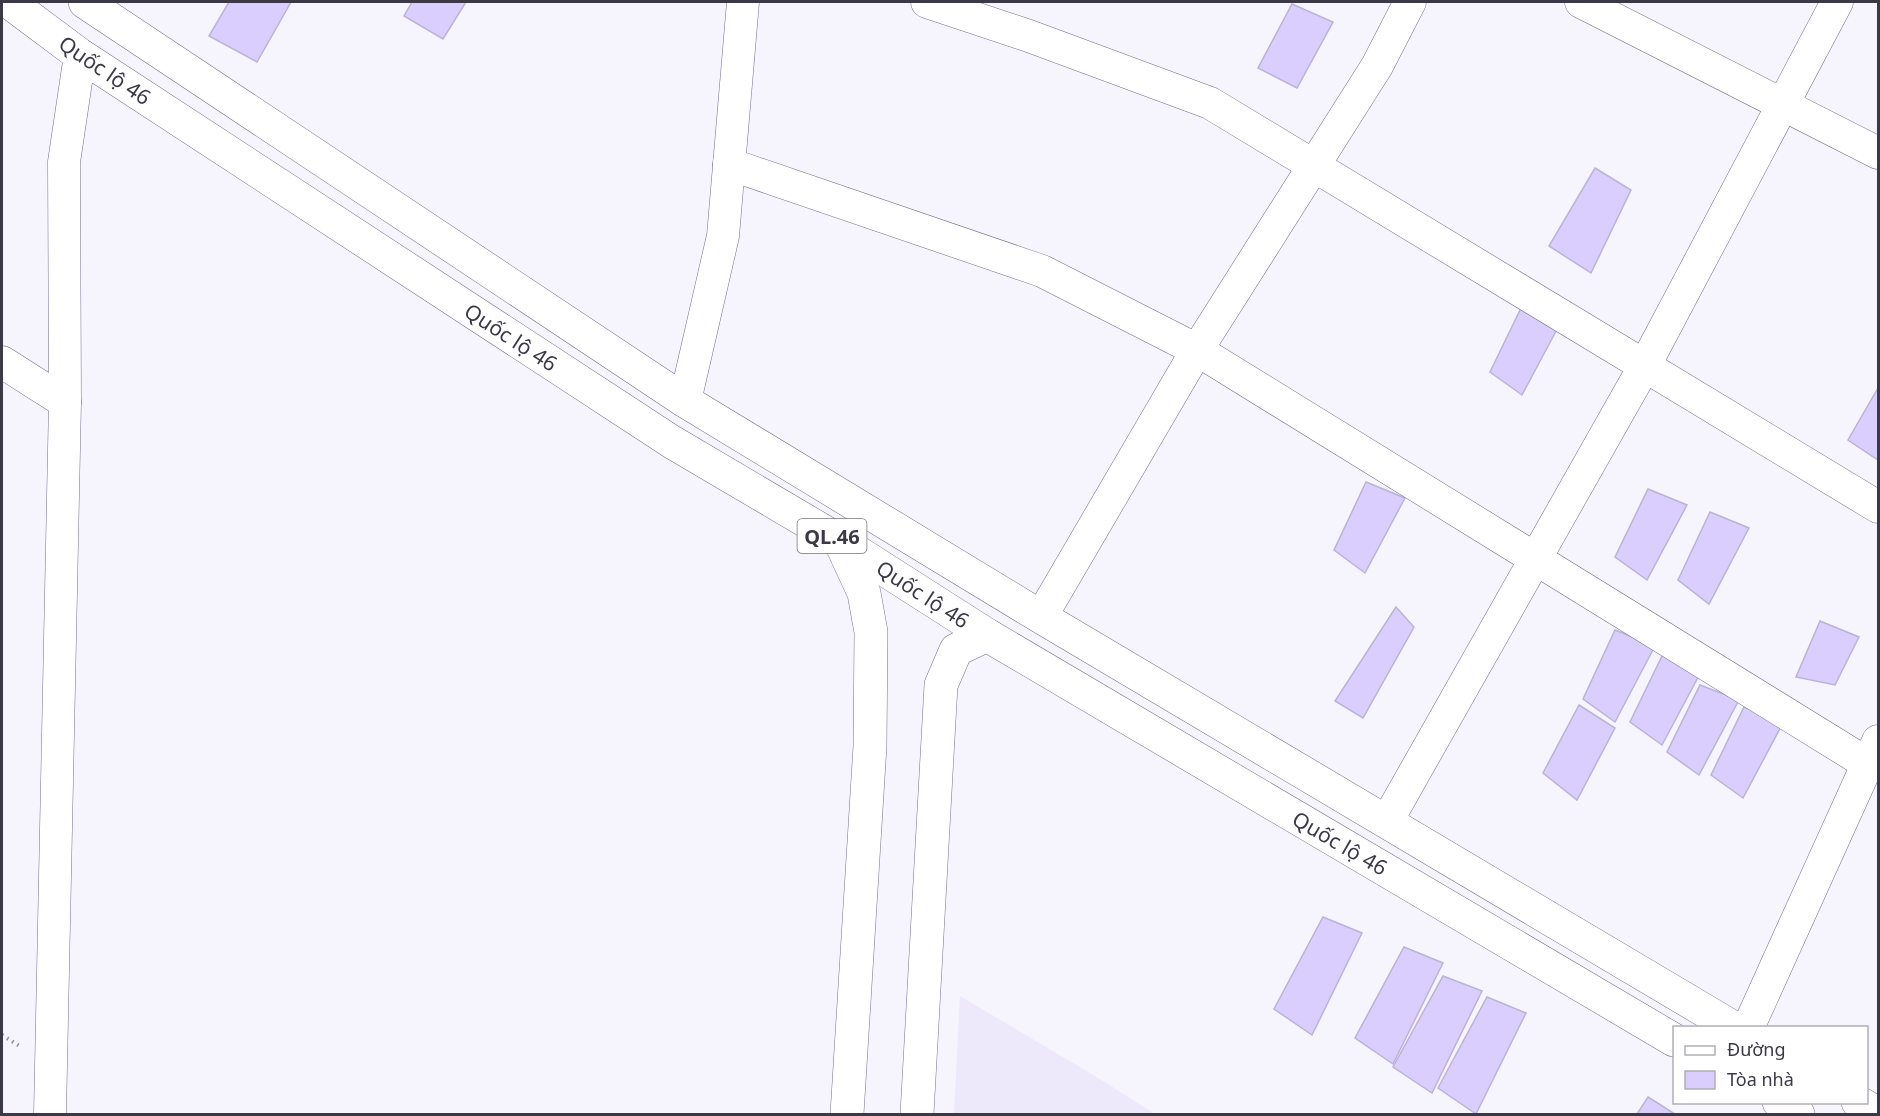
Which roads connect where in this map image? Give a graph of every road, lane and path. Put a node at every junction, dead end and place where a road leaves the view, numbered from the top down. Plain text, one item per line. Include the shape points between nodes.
1 (9, 2) edge
2 (85, 2) edge
3 (743, 2) edge
4 (927, 2) edge
5 (1387, 2) edge
6 (1410, 2) edge
7 (1581, 2) edge
8 (1837, 2) edge
9 (80, 55) junction
10 (1377, 66) junction
11 (1783, 104) junction
12 (1878, 153) edge
13 (729, 164) junction
14 (1312, 168) junction
15 (543, 306) junction
16 (518, 341) junction
17 (1197, 350) junction
18 (2, 362) edge
19 (1644, 367) junction
20 (686, 401) junction
21 (65, 402) junction
22 (1878, 507) edge
23 (840, 541) junction
24 (1536, 559) junction
25 (1041, 618) junction
26 (987, 635) junction
27 (1873, 753) edge
28 (1387, 821) junction
29 (1731, 1026) edge
30 (1749, 1026) edge
31 (1673, 1039) edge
32 (1782, 1104) edge
33 (1861, 1104) edge
34 (50, 1114) edge
35 (847, 1114) edge
36 (917, 1114) edge
37 (1798, 1114) edge
38 (1878, 1114) edge

1 - 9 main road, Quốc lộ 46 / QL.46
2 - 15 main road, Quốc lộ 46 / QL.46
3 - 13 street
4 - 14 street via 1210,103
5 - 10 street
6 - 10 street
7 - 11 street
8 - 11 street
9 - 16 main road, Quốc lộ 46 / QL.46
9 - 21 street via 64,162
10 - 14 street
11 - 12 street
11 - 19 street
13 - 17 street via 1042,271
13 - 20 street via 723,236
14 - 17 street
14 - 19 street
15 - 16 main road
15 - 20 main road, Quốc lộ 46 / QL.46
16 - 23 main road, Quốc lộ 46 / QL.46 via 672,442
17 - 24 street
17 - 25 street
18 - 21 street
19 - 22 street
19 - 24 street
20 - 25 main road, Quốc lộ 46 / QL.46
21 - 34 street
23 - 26 main road, Quốc lộ 46 / QL.46
23 - 35 main road via 864,593 871,632 870,746
24 - 27 street
24 - 28 street
25 - 28 main road, Quốc lộ 46 / QL.46
26 - 31 main road, Quốc lộ 46 / QL.46
26 - 36 main road via 956,650 941,685
27 - 30 street
28 - 29 main road, Quốc lộ 46 / QL.46
32 - 37 main road
33 - 38 main road

